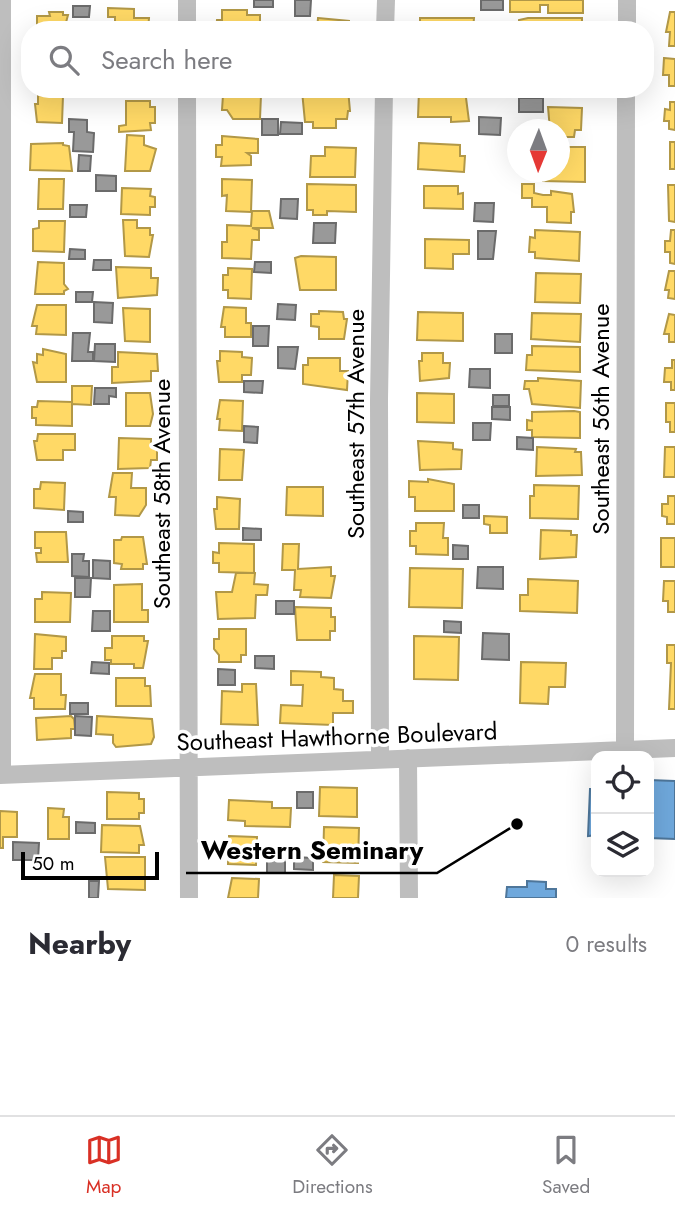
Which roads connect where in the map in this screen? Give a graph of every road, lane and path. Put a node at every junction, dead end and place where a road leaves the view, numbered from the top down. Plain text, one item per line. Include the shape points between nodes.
1 (2, 0) edge
2 (187, 0) edge
3 (386, 0) edge
4 (626, 0) edge
5 (187, 21) edge
6 (386, 21) edge
7 (626, 21) edge
8 (187, 98) edge
9 (384, 98) edge
10 (626, 98) edge
11 (675, 748) edge
12 (625, 750) junction
13 (408, 758) junction
14 (380, 760) junction
15 (187, 767) junction
16 (1, 775) edge
17 (189, 898) edge
18 (410, 898) edge

1 - 16 street
2 - 5 street
3 - 6 street
4 - 7 street
8 - 15 street, Southeast 58th Avenue
9 - 14 street, Southeast 57th Avenue
10 - 12 street, Southeast 56th Avenue
11 - 12 street, Southeast Hawthorne Boulevard
12 - 13 street, Southeast Hawthorne Boulevard
13 - 14 street, Southeast Hawthorne Boulevard
13 - 18 street
14 - 15 street, Southeast Hawthorne Boulevard
15 - 16 street, Southeast Hawthorne Boulevard
15 - 17 street, Southeast 58th Avenue

